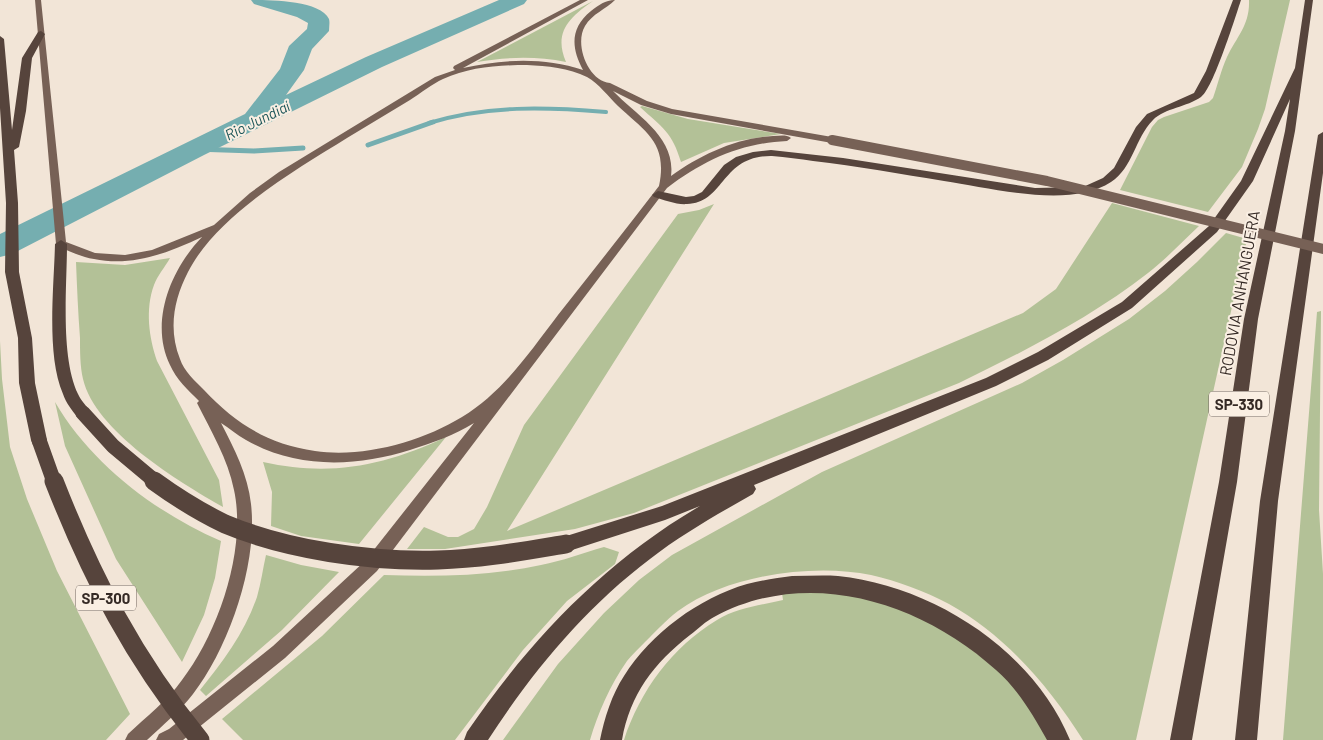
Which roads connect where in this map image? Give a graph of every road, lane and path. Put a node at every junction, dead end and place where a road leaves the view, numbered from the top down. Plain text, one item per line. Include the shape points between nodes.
1 (38, 0) edge
2 (585, 0) edge
3 (612, 0) edge
4 (1237, 0) edge
5 (1309, 0) edge
6 (41, 34) junction
7 (0, 39) edge
8 (1299, 68) junction
9 (440, 78) junction
10 (594, 79) junction
11 (1323, 134) edge
12 (832, 140) junction
13 (10, 165) junction
14 (661, 190) junction
15 (217, 226) junction
16 (61, 244) junction
17 (1323, 249) edge
18 (503, 393) junction
19 (202, 399) junction
20 (790, 464) junction
21 (134, 740) edge
22 (165, 740) edge
23 (200, 740) edge
24 (475, 740) edge
25 (611, 740) edge
26 (1059, 740) edge
27 (1181, 740) edge
28 (1246, 740) edge

1 - 6 main road
2 - 9 main road
3 - 10 main road via 595,9 582,22 578,32 581,60
4 - 14 highway via 1212,71 1198,95 1151,116 1141,127 1120,170 1085,190 1035,192 843,161 771,153 753,155 728,167 706,194 697,199 686,200
5 - 8 highway, RODOVIA ANHANGUERA / SP-330
6 - 13 highway via 27,58
6 - 16 main road via 44,39
7 - 13 highway
8 - 20 highway via 1247,181 1213,229 1127,305 1043,356 990,382
8 - 27 highway, RODOVIA ANHANGUERA / SP-330 via 1290,131 1251,319 1228,482
9 - 10 main road via 481,67 523,63 556,66
9 - 15 main road via 277,180
10 - 12 main road via 644,103 671,111
10 - 14 main road via 659,140 668,168
11 - 28 highway, SP-330 via 1269,501
12 - 14 main road via 778,138 741,144 682,171
12 - 17 main road, bridge via 1048,181
13 - 23 highway, SP-300, bridge via 12,272 25,338 27,383 39,440 58,495 113,612 150,678
14 - 18 main road
15 - 16 main road via 174,247 135,257 94,256
15 - 19 main road via 179,278 170,301 168,324 170,348 177,366
16 - 20 highway, bridge via 64,370 70,394 82,413 105,440 179,498 226,524 278,541 398,560 455,559 510,553 566,544 665,513
18 - 19 main road via 463,423 420,442 386,453 352,458 320,458 283,452 240,431
18 - 22 main road via 371,566 279,652
19 - 21 main road via 234,462 244,505 244,549 216,641 188,687
20 - 24 highway via 671,533 583,605 539,653 493,711
25 - 26 highway via 627,690 652,656 683,626 719,604 761,589 805,583 851,586 879,592 912,603 956,625 1005,663 1040,706

